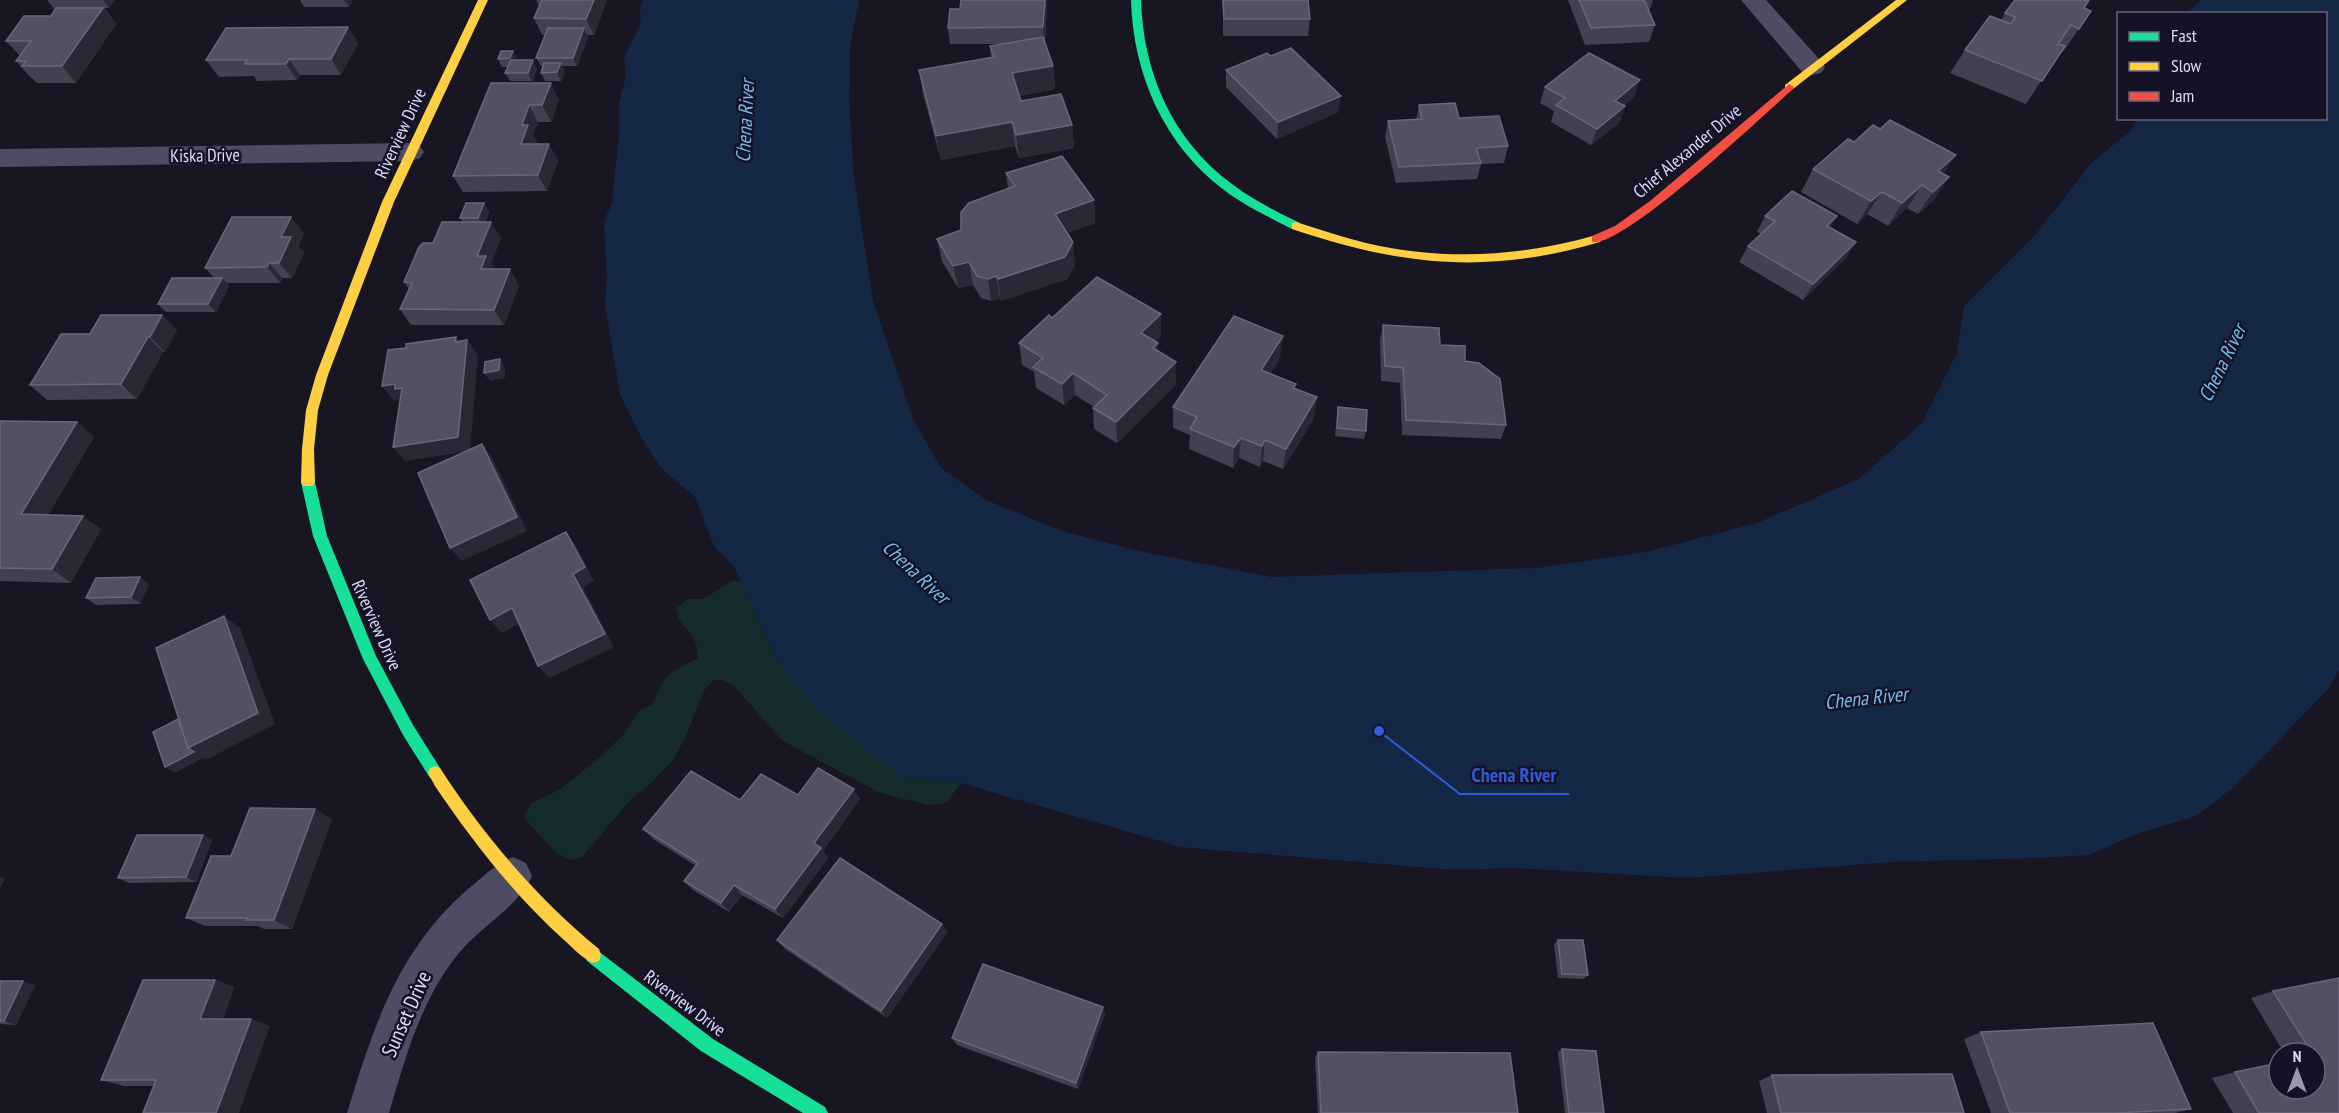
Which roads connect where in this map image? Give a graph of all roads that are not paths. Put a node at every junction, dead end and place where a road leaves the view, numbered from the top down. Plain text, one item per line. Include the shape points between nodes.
1 (483, 0) edge
2 (1136, 0) edge
3 (1753, 0) edge
4 (1902, 0) edge
5 (1812, 67) junction
6 (411, 152) junction
7 (2, 161) edge
8 (513, 876) junction
9 (368, 1113) edge
10 (819, 1113) edge

1 - 6 street, Riverview Drive
2 - 5 street, Chief Alexander Drive via 1142,60 1155,101 1178,139 1206,170 1246,202 1300,229 1363,248 1425,258 1550,252 1605,236 1651,208
3 - 5 street
4 - 5 street, Chief Alexander Drive
6 - 7 street, Kiska Drive
6 - 8 street, Riverview Drive via 322,375 312,410 308,485 320,536 370,659 446,791
8 - 9 street, Sunset Drive via 446,938 416,983 388,1047
8 - 10 street, Riverview Drive via 577,943 707,1045

